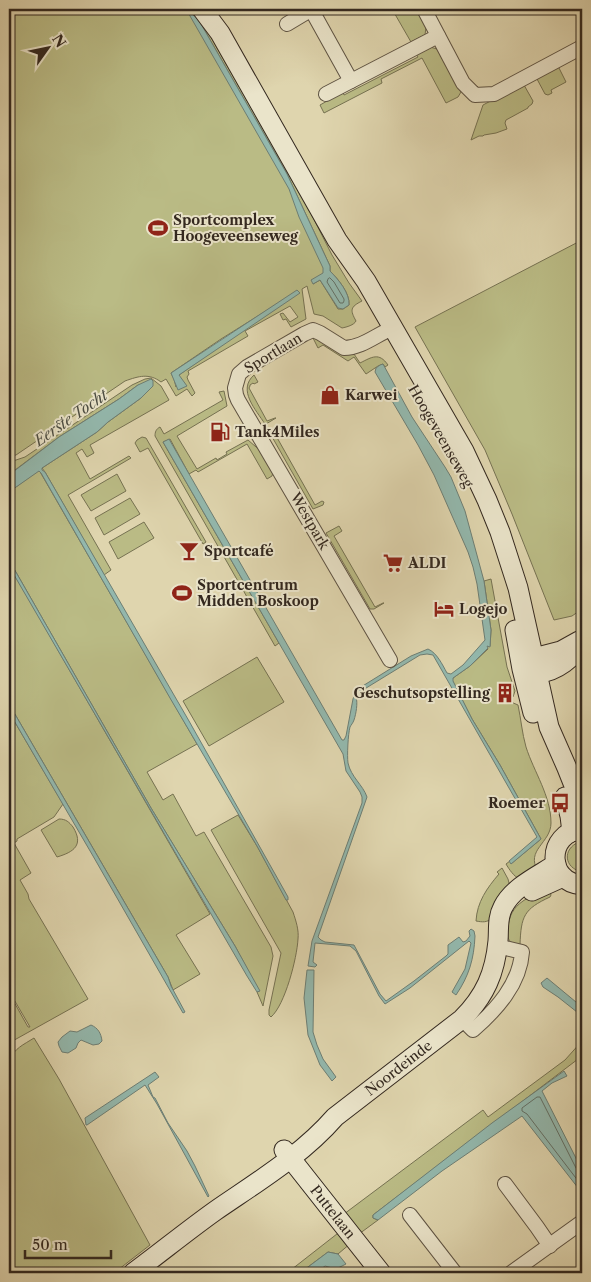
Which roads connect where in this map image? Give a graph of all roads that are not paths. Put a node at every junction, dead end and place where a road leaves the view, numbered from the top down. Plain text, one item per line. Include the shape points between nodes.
1 (202, 9) edge
2 (210, 9) edge
3 (312, 9) edge
4 (424, 9) edge
5 (287, 24) dead end
6 (220, 33) junction
7 (438, 36) junction
8 (582, 47) edge
9 (351, 81) junction
10 (326, 94) dead end
11 (388, 330) junction
12 (237, 380) joint
13 (582, 640) edge
14 (390, 660) dead end
15 (531, 667) junction
16 (582, 816) edge
17 (577, 831) edge
18 (559, 870) junction
19 (582, 885) edge
20 (498, 939) junction
21 (462, 1019) junction
22 (287, 1154) junction
23 (505, 1184) dead end
24 (410, 1215) dead end
25 (582, 1222) edge
26 (550, 1246) junction
27 (133, 1273) edge
28 (380, 1273) edge
29 (455, 1273) edge
30 (511, 1273) edge

1 - 6 main road, Hoogeveenseweg
2 - 6 main road, Hoogeveenseweg
3 - 5 street
3 - 9 street
4 - 7 street
6 - 11 main road, Hoogeveenseweg via 337,240 366,281
7 - 8 street via 463,83 474,95 494,94
7 - 9 street
9 - 10 street
11 - 12 street, Sportlaan via 354,348 344,348 313,330 248,367
11 - 15 main road, Hoogeveenseweg via 464,451 487,500 518,588
12 - 14 street, Westpark via 238,400
13 - 15 main road
15 - 16 main road, Hoogeveenseweg via 549,727 577,793
15 - 17 main road, Hoogeveenseweg via 535,720 563,786
17 - 18 main road via 561,839 558,845 555,857
18 - 19 main road via 571,882
18 - 20 main road, Noordeinde via 517,890 509,899 498,918
20 - 21 main road, Noordeinde via 493,971 484,992
20 - 21 street via 522,952 515,980 502,1001 473,1030
21 - 22 main road, Noordeinde via 335,1117 319,1124
22 - 27 main road, Noordeinde via 246,1181 215,1212
22 - 28 main road, Puttelaan
23 - 26 street
24 - 29 street
25 - 26 street
26 - 30 street

